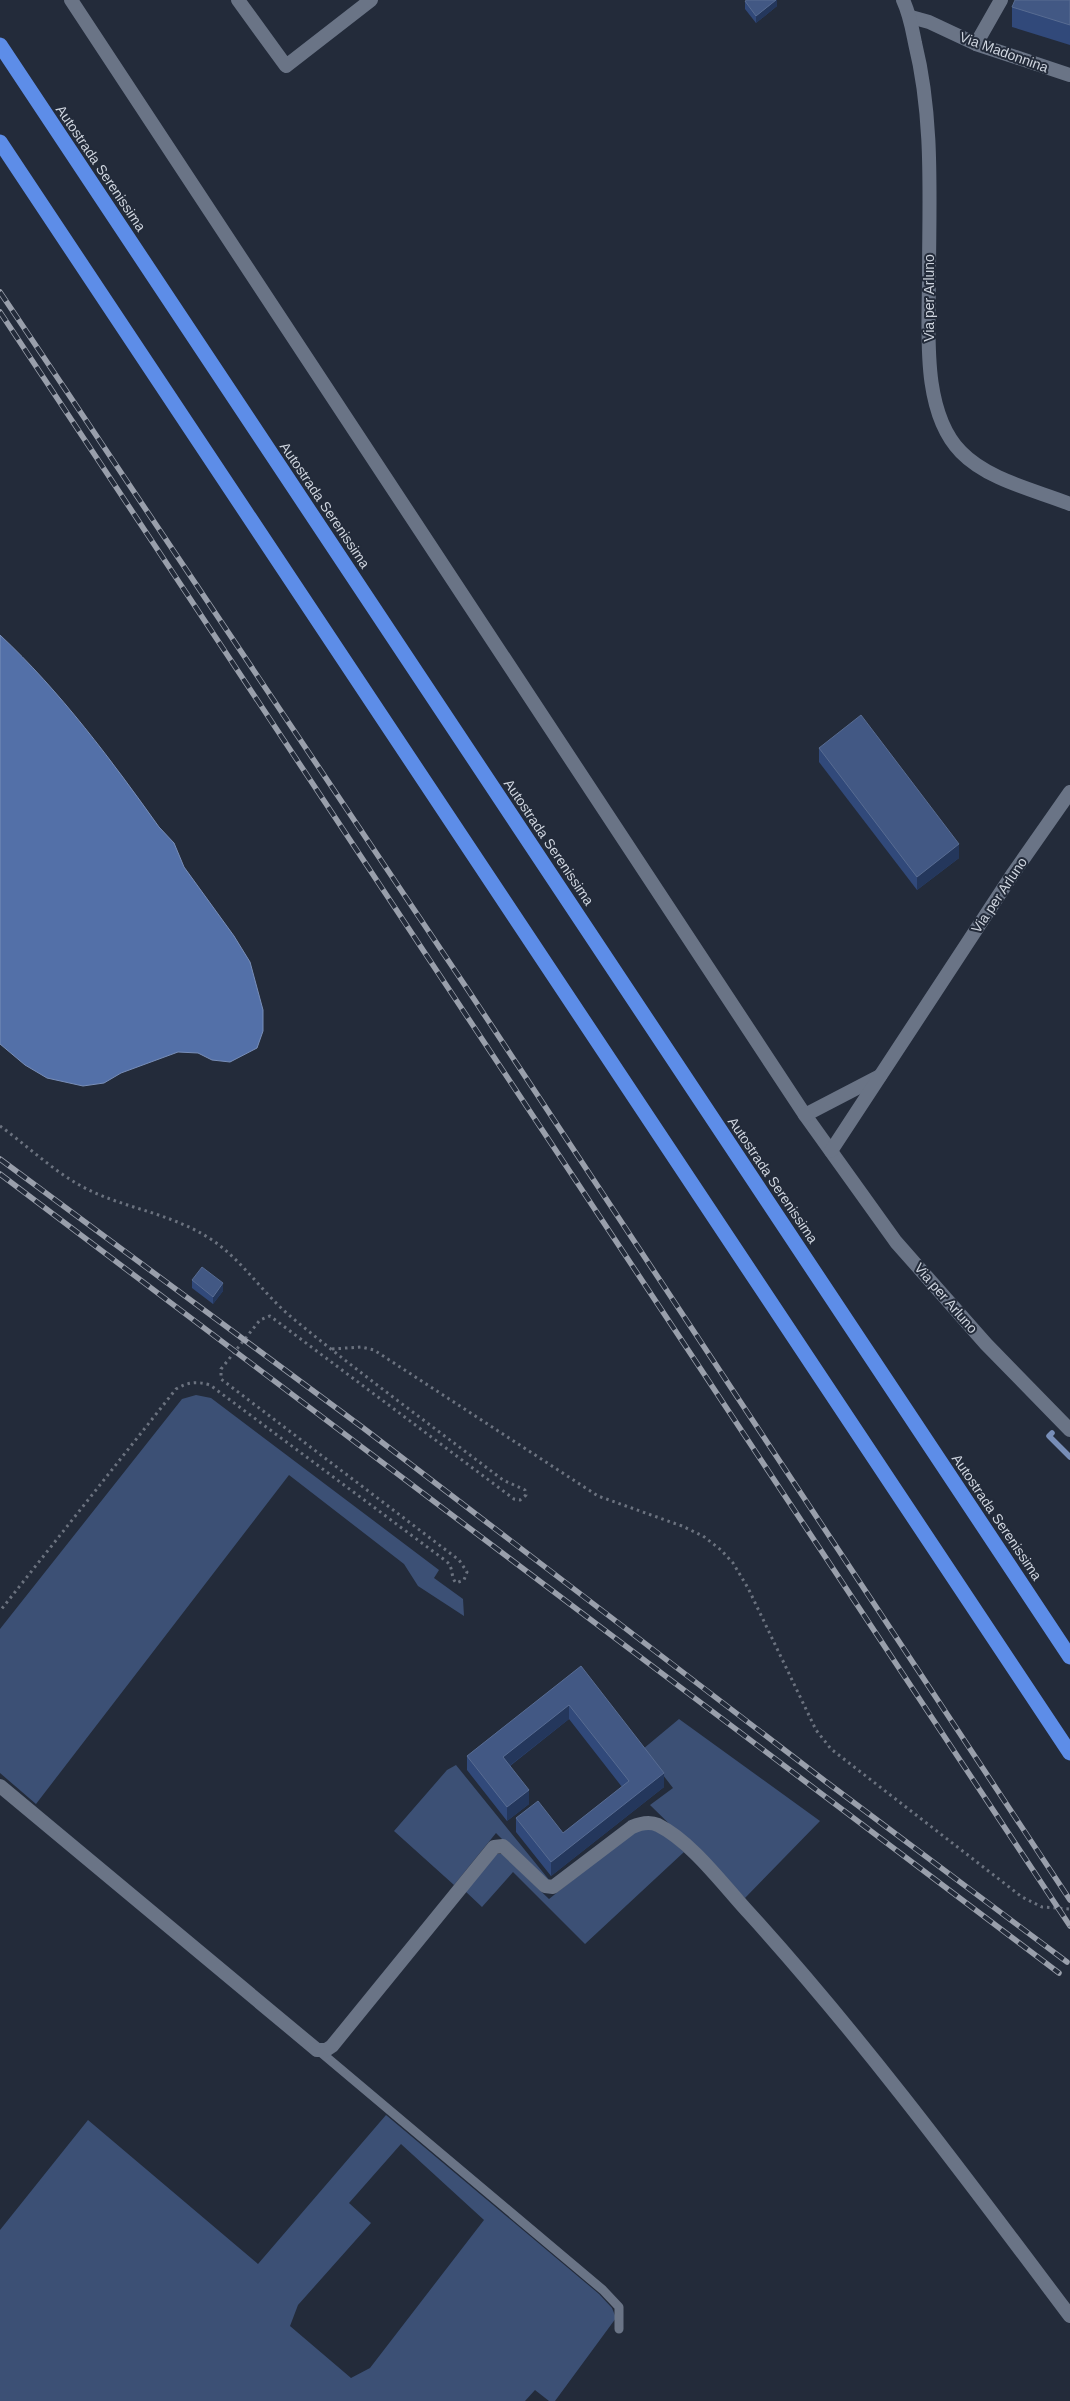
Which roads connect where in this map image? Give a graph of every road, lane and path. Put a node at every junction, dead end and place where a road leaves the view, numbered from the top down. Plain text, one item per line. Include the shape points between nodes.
1 (71, 0) edge
2 (238, 0) edge
3 (371, 0) edge
4 (903, 0) edge
5 (1001, 0) edge
6 (911, 17) junction
7 (976, 44) junction
8 (0, 46) edge
9 (1070, 75) edge
10 (0, 142) edge
11 (1070, 504) edge
12 (1070, 792) edge
13 (881, 1075) junction
14 (806, 1114) junction
15 (0, 1126) edge
16 (833, 1154) junction
17 (332, 1349) junction
18 (1070, 1430) edge
19 (0, 1611) edge
20 (1070, 1657) edge
21 (1070, 1753) edge
22 (0, 1786) edge
23 (1070, 1909) edge
24 (318, 2050) junction
25 (1070, 2316) edge
26 (619, 2329) dead end

1 - 14 street
2 - 3 street via 286,66
4 - 6 street, Via per Arluno
5 - 7 street
6 - 7 street, Via Madonnina via 930,22
6 - 11 street, Via per Arluno via 929,123 929,365 944,427 961,452 988,473
7 - 9 street, Via Madonnina
8 - 20 highway, Autostrada Serenissima
10 - 21 highway
12 - 13 street, Via per Arluno
13 - 14 street, Via per Arluno
13 - 16 street, Via per Arluno
14 - 16 street
15 - 17 path via 76,1183 109,1198 160,1214 214,1242 246,1268 271,1300
16 - 18 street, Via per Arluno via 896,1242 986,1344
17 - 19 path via 503,1480 525,1490 523,1499 514,1499 270,1316 260,1320 219,1374 224,1383 460,1560 467,1572 464,1580 456,1583 452,1568 446,1561 210,1385 196,1382 176,1389
17 - 23 path via 361,1347 374,1350 598,1496 704,1536 733,1563 748,1588 816,1730 831,1749 1022,1896 1042,1907
22 - 24 street
24 - 25 street via 332,2046 494,1847 503,1846 545,1886 553,1887 632,1826 657,1825 698,1858 808,1978 978,2193
24 - 26 lane via 603,2290 619,2307

